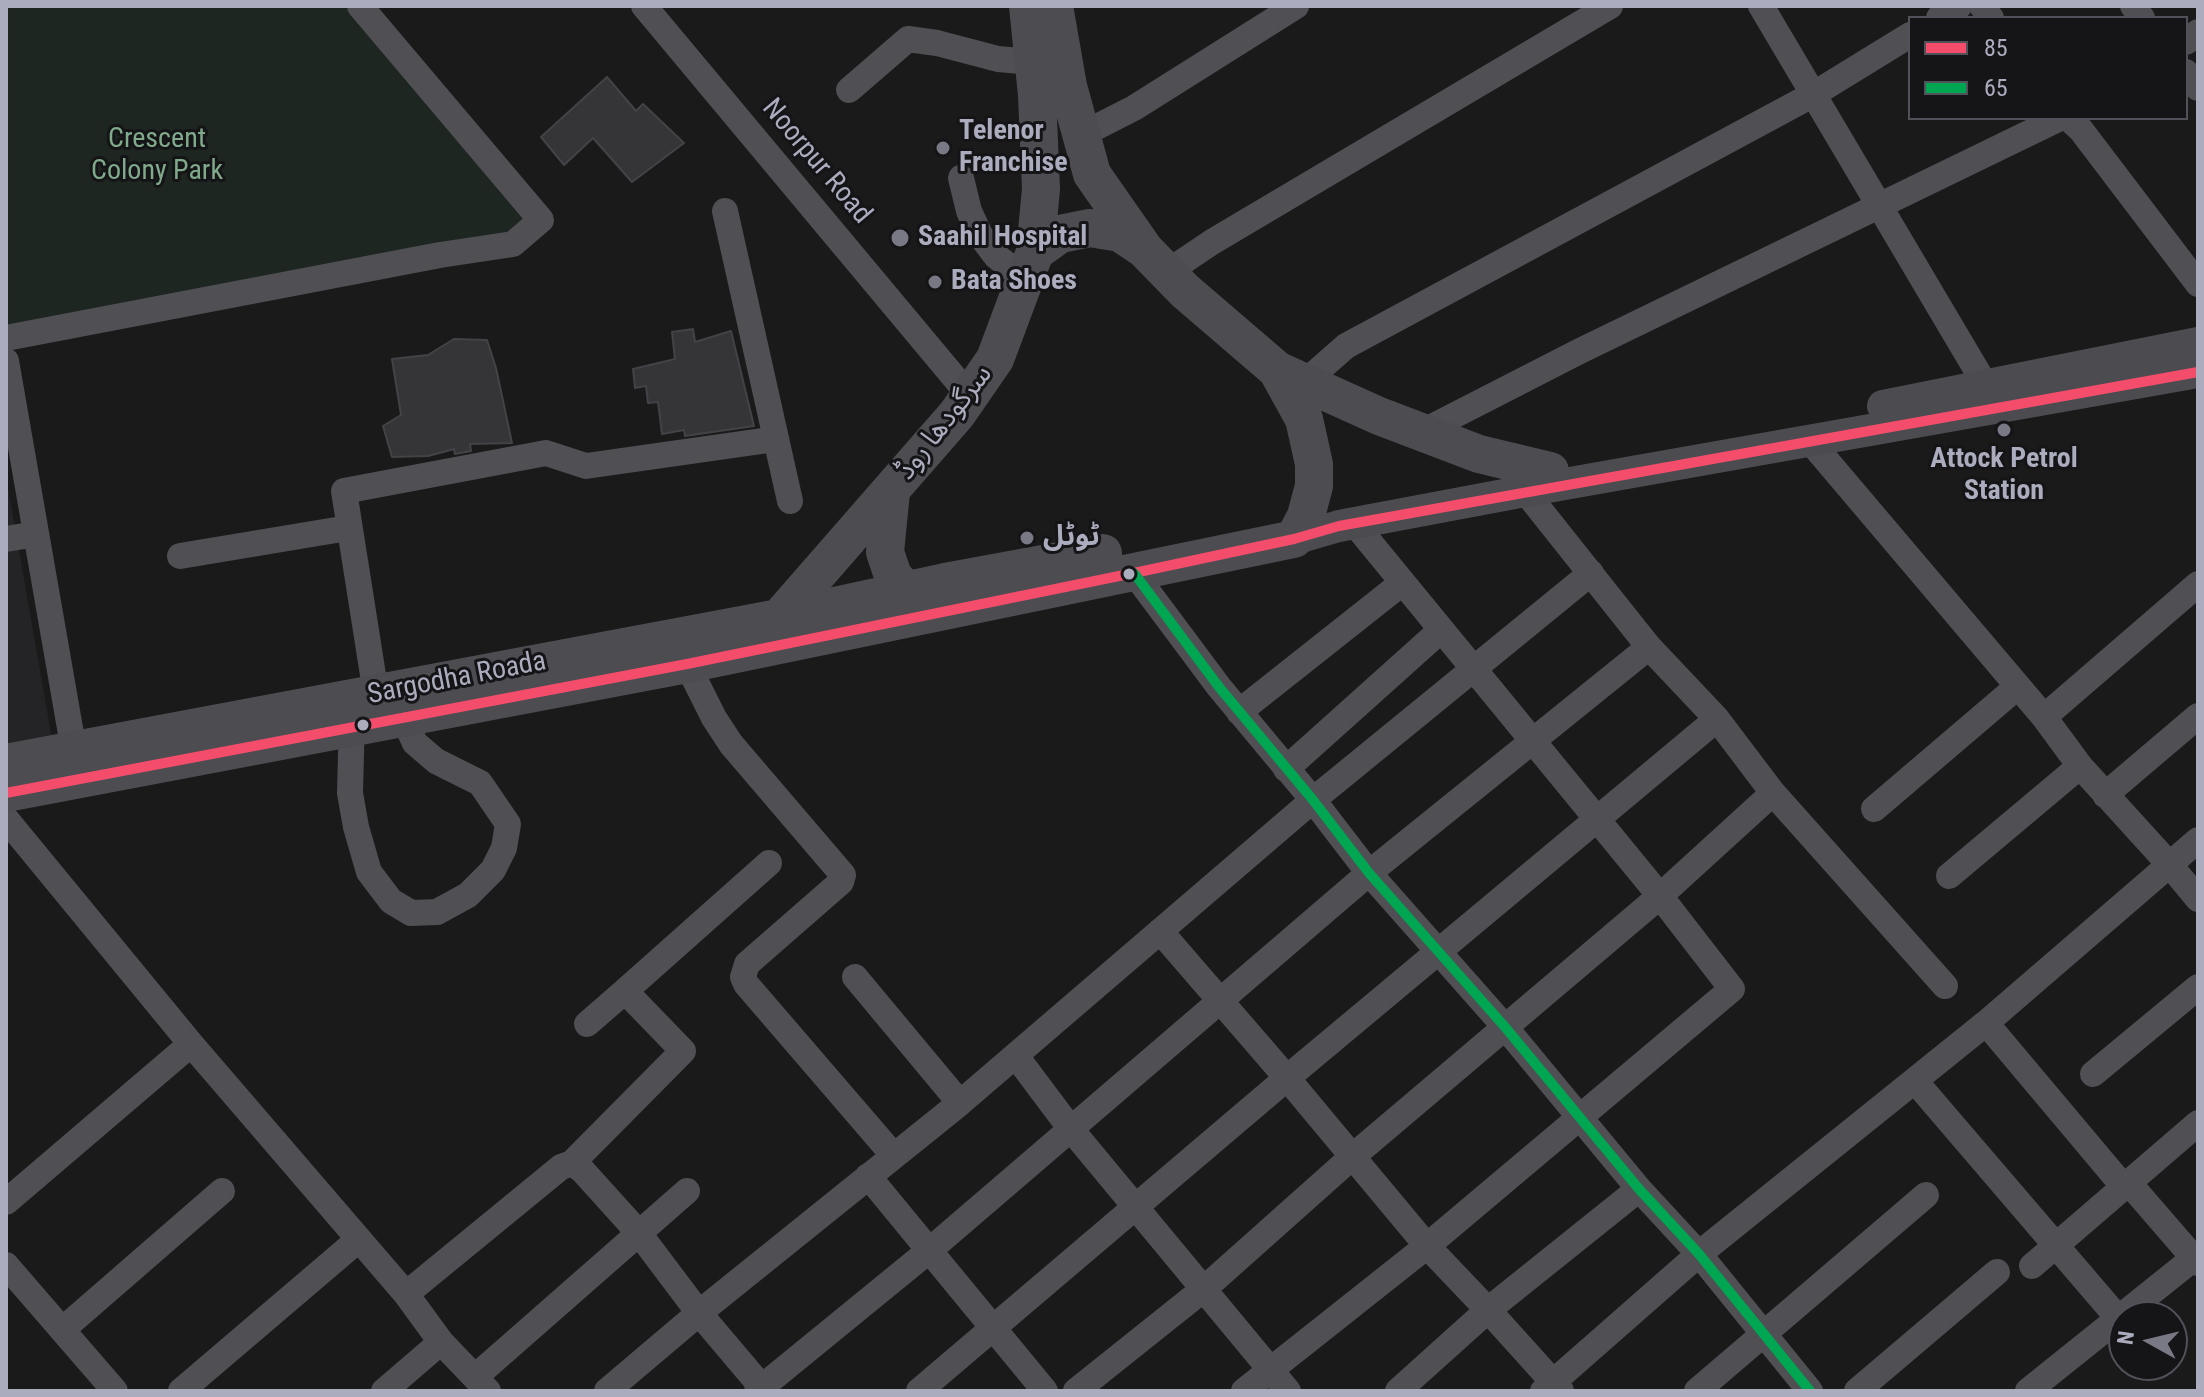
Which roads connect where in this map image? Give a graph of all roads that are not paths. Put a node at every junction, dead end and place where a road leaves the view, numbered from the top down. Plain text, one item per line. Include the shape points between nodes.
1 (360, 6) edge
2 (644, 6) edge
3 (1028, 6) edge
4 (1054, 6) edge
5 (1296, 6) edge
6 (1610, 6) edge
7 (1761, 6) edge
8 (1908, 36) edge
9 (1046, 81) junction
10 (849, 90) dead end
11 (1814, 94) junction
12 (2076, 121) edge
13 (1081, 135) junction
14 (961, 178) dead end
15 (1881, 207) junction
16 (725, 211) dead end
17 (1156, 262) junction
18 (1030, 266) junction
19 (2198, 284) edge
20 (6, 338) edge
21 (2198, 343) edge
22 (6, 361) edge
23 (2198, 372) edge
24 (1291, 376) junction
25 (1986, 386) junction
26 (969, 395) junction
27 (1422, 432) junction
28 (776, 439) junction
29 (1810, 441) junction
30 (1538, 481) junction
31 (891, 492) junction
32 (790, 501) dead end
33 (1354, 523) junction
34 (1300, 527) junction
35 (348, 528) junction
36 (36, 534) junction
37 (6, 539) edge
38 (180, 556) dead end
39 (1134, 573) junction
40 (1591, 573) junction
41 (1402, 583) junction
42 (2198, 584) edge
43 (906, 590) junction
44 (940, 612) junction
45 (779, 618) junction
46 (1441, 630) junction
47 (1649, 647) junction
48 (687, 664) junction
49 (1473, 668) junction
50 (2017, 687) junction
51 (360, 707) junction
52 (1239, 712) junction
53 (2198, 716) edge
54 (2044, 717) junction
55 (404, 719) junction
56 (1717, 719) junction
57 (1530, 741) junction
58 (74, 751) junction
59 (6, 763) edge
60 (2080, 766) junction
61 (1286, 769) junction
62 (6, 793) edge
63 (1773, 793) junction
64 (2105, 795) junction
65 (1313, 800) junction
66 (1874, 809) dead end
67 (6, 819) edge
68 (1595, 820) junction
69 (2198, 840) edge
70 (769, 863) dead end
71 (2169, 864) junction
72 (1369, 873) junction
73 (1949, 876) dead end
74 (1660, 896) junction
75 (2198, 899) edge
76 (1160, 931) junction
77 (1440, 952) junction
78 (855, 977) dead end
79 (1945, 986) dead end
80 (2198, 987) edge
81 (625, 991) junction
82 (1221, 1002) junction
83 (1986, 1023) junction
84 (587, 1024) dead end
85 (1505, 1027) junction
86 (191, 1044) junction
87 (1016, 1056) junction
88 (2093, 1074) dead end
89 (1287, 1078) junction
90 (1915, 1081) junction
91 (960, 1103) junction
92 (1578, 1117) junction
93 (2198, 1123) edge
94 (1070, 1128) junction
95 (894, 1156) junction
96 (1352, 1157) junction
97 (572, 1163) junction
98 (868, 1176) junction
99 (2126, 1184) junction
100 (1639, 1189) junction
101 (222, 1191) dead end
102 (687, 1191) dead end
103 (1926, 1195) dead end
104 (6, 1202) edge
105 (1136, 1208) junction
106 (638, 1232) junction
107 (358, 1240) junction
108 (2055, 1245) junction
109 (1427, 1246) junction
110 (931, 1249) junction
111 (1699, 1254) junction
112 (2196, 1261) edge
113 (6, 1265) edge
114 (2032, 1266) dead end
115 (1997, 1272) dead end
116 (1205, 1288) junction
117 (406, 1294) junction
118 (2141, 1301) edge
119 (2108, 1306) edge
120 (1488, 1310) junction
121 (699, 1313) junction
122 (2108, 1326) edge
123 (993, 1329) junction
124 (62, 1330) junction
125 (1763, 1334) junction
126 (441, 1342) junction
127 (1270, 1369) junction
128 (481, 1384) edge
129 (1552, 1388) edge
130 (761, 1390) edge
131 (115, 1391) edge
132 (181, 1391) edge
133 (384, 1391) edge
134 (607, 1391) edge
135 (919, 1391) edge
136 (1045, 1391) edge
137 (1076, 1391) edge
138 (1244, 1391) edge
139 (1288, 1391) edge
140 (1398, 1391) edge
141 (1697, 1391) edge
142 (1810, 1391) edge
143 (1857, 1391) edge
144 (2028, 1391) edge

1 - 20 street via 541,220 513,244
2 - 26 street, Noorpur Road
3 - 9 highway
4 - 9 highway
5 - 13 street via 1134,108
6 - 17 street via 1226,234
7 - 11 street
8 - 11 street
9 - 10 street via 998,59 908,39
9 - 13 highway
9 - 18 highway, سرگودھا روڈ via 1041,189
11 - 15 street
11 - 24 street
12 - 15 street
12 - 19 street
13 - 17 highway via 1092,174
14 - 18 street via 969,211 996,256
15 - 25 street
15 - 27 street
16 - 28 street
17 - 18 highway via 1120,233 1090,228 1060,234
17 - 24 highway
18 - 26 highway, سرگودھا روڈ via 995,359
21 - 25 main road
22 - 36 street
23 - 29 main road
24 - 27 highway
24 - 34 highway via 1314,464 1314,486
25 - 30 main road
26 - 31 highway, سرگودھا روڈ
27 - 30 highway
28 - 32 street
28 - 35 street via 586,466 546,453 344,491
29 - 30 main road
29 - 50 street
30 - 33 main road
30 - 34 main road
30 - 40 street
31 - 43 highway via 885,552 893,576
31 - 45 highway, سرگودھا روڈ
33 - 34 main road
33 - 41 street
34 - 39 highway, Sargodha Roada
34 - 43 highway, Sargodha Roada
35 - 38 street
35 - 51 street
36 - 37 street
36 - 58 street
39 - 44 highway, Sargodha Roada
39 - 52 street
40 - 47 street
40 - 49 street
41 - 46 street
41 - 52 street
42 - 54 street
43 - 44 highway
43 - 45 highway, Sargodha Roada
44 - 48 highway, Sargodha Roada
45 - 51 highway, Sargodha Roada
46 - 49 street
46 - 61 street
47 - 56 street
47 - 57 street
48 - 55 highway, Sargodha Roada
48 - 95 street via 731,744 843,875 747,964 743,977
49 - 57 street
49 - 65 street
50 - 54 street
50 - 66 street
51 - 55 highway, Sargodha Roada
51 - 55 street via 350,793 369,872 391,901 411,913 437,912 468,895 493,870 508,824 480,783 436,761 415,743
51 - 58 highway, Sargodha Roada
51 - 62 highway, Sargodha Roada
52 - 61 street
53 - 64 street
54 - 60 street
56 - 63 street
56 - 68 street
57 - 68 street
57 - 72 street
58 - 59 highway, Sargodha Roada
60 - 64 street
60 - 73 street
61 - 65 street
63 - 74 street
63 - 79 street
64 - 71 street
65 - 72 street
65 - 76 street
67 - 86 street
68 - 74 street
68 - 77 street
69 - 71 street
70 - 81 street
71 - 75 street
71 - 83 street
72 - 77 street
72 - 82 street
74 - 85 street
74 - 92 street via 1732,989
76 - 82 street
76 - 87 street
77 - 85 street
77 - 89 street
78 - 91 street
80 - 88 street
81 - 84 street
81 - 97 street via 683,1051
82 - 89 street
82 - 94 street
83 - 90 street
83 - 99 street
85 - 92 street
85 - 96 street
86 - 104 street
86 - 107 street
87 - 91 street
87 - 94 street
89 - 96 street
89 - 105 street
90 - 108 street
90 - 111 street
91 - 95 street
92 - 100 street
92 - 109 street
93 - 99 street
94 - 105 street
94 - 110 street
95 - 98 street
96 - 109 street
96 - 116 street
97 - 106 street
97 - 117 street
98 - 110 street
98 - 121 street
99 - 108 street
99 - 112 street
100 - 111 street
100 - 120 street
101 - 124 street
102 - 106 street
103 - 125 street
105 - 116 street
105 - 123 street
106 - 121 street
106 - 128 street
107 - 117 street
107 - 132 street
108 - 114 street
108 - 119 street
109 - 120 street
109 - 127 street
110 - 123 street
110 - 130 street
111 - 125 street
111 - 129 street
112 - 118 street
113 - 124 street
115 - 143 street
116 - 127 street
116 - 137 street
117 - 126 street
120 - 129 street
120 - 140 street
121 - 130 street
121 - 134 street
122 - 144 street
123 - 135 street
123 - 136 street
124 - 131 street
125 - 141 street
125 - 142 street
126 - 128 street
126 - 133 street
127 - 138 street
127 - 139 street

